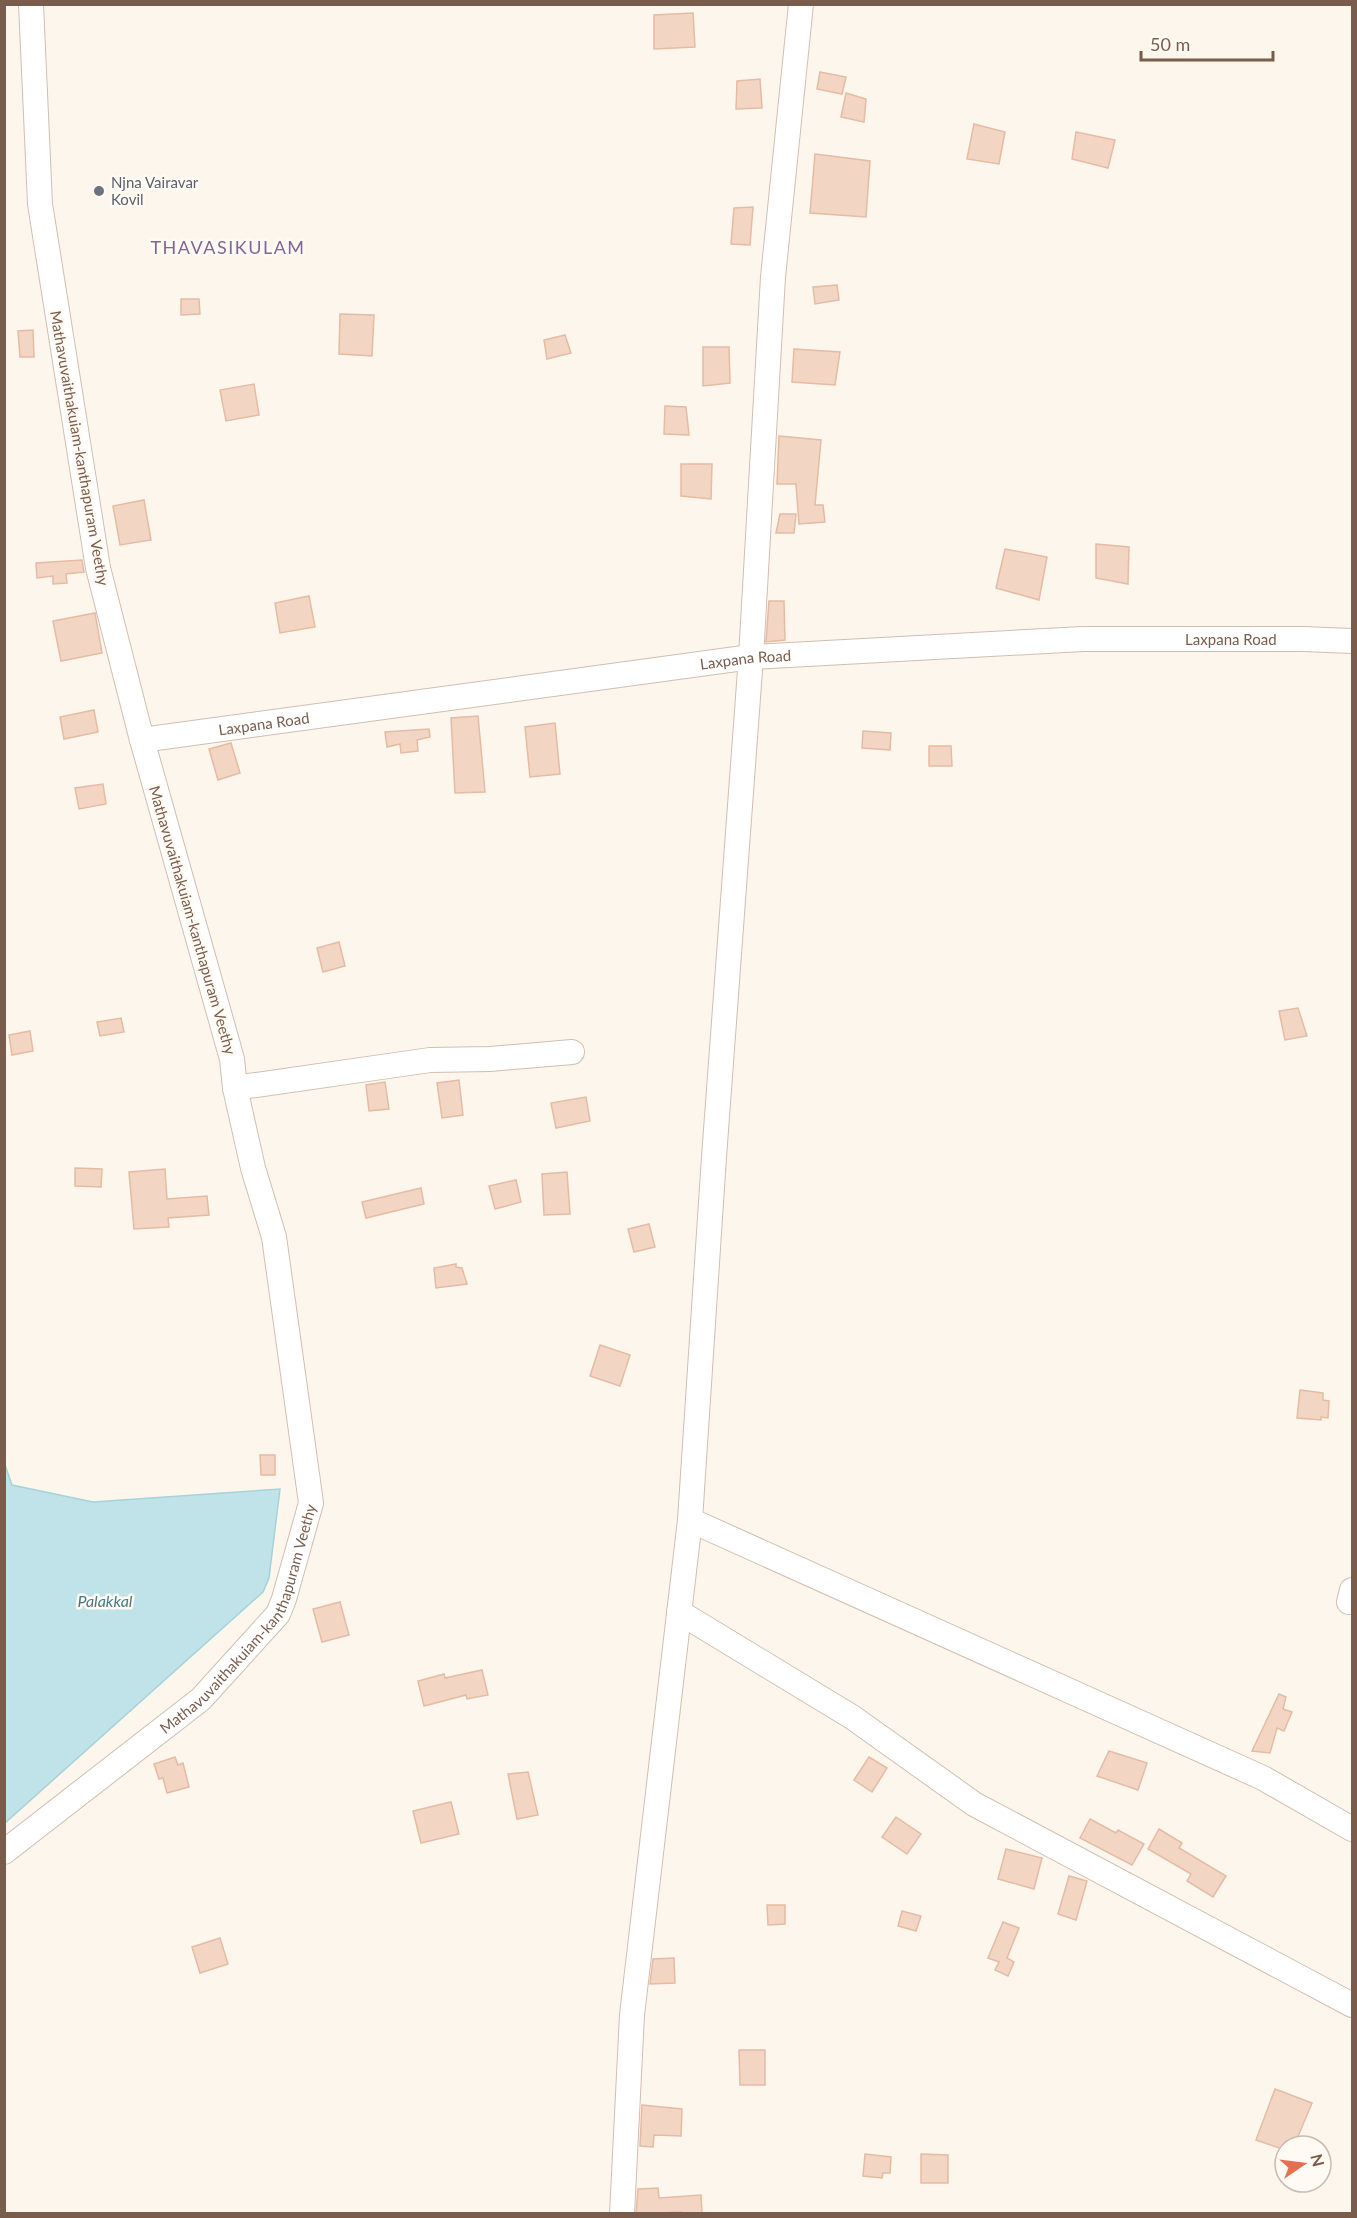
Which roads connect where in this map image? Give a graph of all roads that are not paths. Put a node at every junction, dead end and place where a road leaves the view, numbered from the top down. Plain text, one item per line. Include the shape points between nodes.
1 (31, 4) edge
2 (801, 4) edge
3 (1353, 642) edge
4 (751, 657) junction
5 (142, 740) junction
6 (572, 1052) dead end
7 (235, 1088) junction
8 (690, 1520) junction
9 (1353, 1590) edge
10 (1353, 1601) edge
11 (679, 1612) junction
12 (1353, 1829) edge
13 (4, 1852) edge
14 (1353, 2005) edge
15 (622, 2214) edge

1 - 5 street, Mathavuvaithakuiam-kanthapuram Veethy via 40,204 98,568
2 - 4 street via 773,277
3 - 4 street, Laxpana Road via 1083,639
4 - 5 street, Laxpana Road
4 - 8 street
5 - 7 street, Mathavuvaithakuiam-kanthapuram Veethy via 232,1059
6 - 7 street via 430,1060
7 - 13 street, Mathavuvaithakuiam-kanthapuram Veethy via 274,1237 311,1503 285,1591 278,1614 201,1700
8 - 11 street
8 - 12 street via 1263,1778
9 - 10 street via 1349,1602
11 - 14 street via 852,1717 974,1804
11 - 15 street via 632,2015

